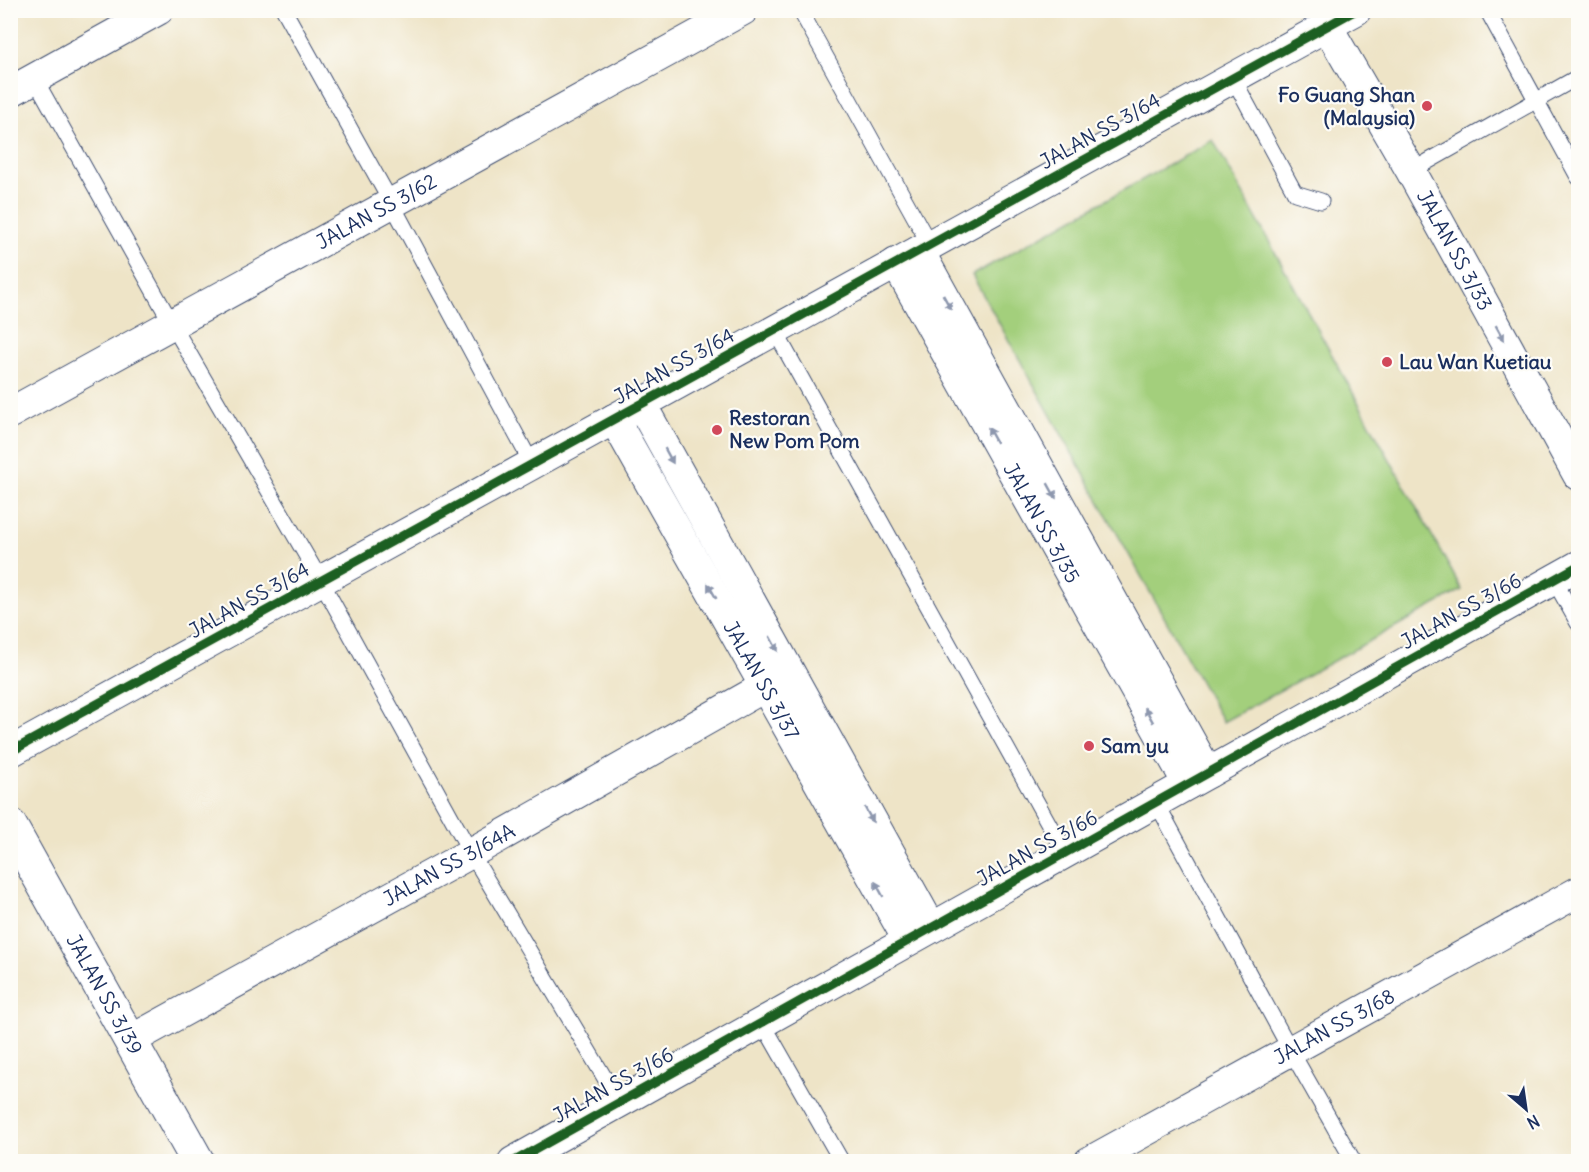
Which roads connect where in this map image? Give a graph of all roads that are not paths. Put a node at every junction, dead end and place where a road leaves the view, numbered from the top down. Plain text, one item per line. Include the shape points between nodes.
1 (158, 10) edge
2 (284, 10) edge
3 (742, 10) edge
4 (800, 10) edge
5 (1487, 10) edge
6 (1339, 17) edge
7 (1578, 77) edge
8 (1233, 78) junction
9 (23, 86) edge
10 (1536, 101) junction
11 (1411, 171) junction
12 (1578, 177) edge
13 (1321, 201) dead end
14 (392, 204) junction
15 (915, 253) junction
16 (172, 324) junction
17 (776, 331) junction
18 (641, 405) junction
19 (10, 413) edge
20 (614, 419) junction
21 (532, 464) junction
22 (1578, 475) edge
23 (1566, 573) edge
24 (321, 581) junction
25 (1578, 623) edge
26 (766, 686) junction
27 (10, 752) edge
28 (1198, 778) junction
29 (1156, 802) junction
30 (10, 825) edge
31 (1065, 852) junction
32 (471, 853) junction
33 (1578, 892) edge
34 (920, 934) junction
35 (762, 1022) junction
36 (131, 1040) junction
37 (1291, 1051) junction
38 (619, 1102) junction
39 (198, 1161) edge
40 (513, 1161) edge
41 (842, 1161) edge
42 (1089, 1161) edge
43 (1354, 1161) edge

1 - 9 street
2 - 14 lane
3 - 14 street, JALAN SS 3/62
4 - 15 lane
5 - 10 lane
6 - 8 street, JALAN SS 3/64
6 - 11 street, JALAN SS 3/33
7 - 10 lane
8 - 13 lane via 1295,193
8 - 15 street, JALAN SS 3/64
9 - 16 lane
10 - 11 lane
10 - 12 lane
11 -> 22 street, JALAN SS 3/33
14 - 16 street, JALAN SS 3/62
14 - 21 lane
15 - 17 street, JALAN SS 3/64
15 - 28 street, JALAN SS 3/35
16 - 19 street, JALAN SS 3/62
16 - 24 lane
17 - 18 street, JALAN SS 3/64
17 - 31 lane
18 - 20 street, JALAN SS 3/64
18 -> 34 street, JALAN SS 3/37
20 - 21 street, JALAN SS 3/64
26 -> 20 street, JALAN SS 3/37
21 - 24 street, JALAN SS 3/64
23 - 25 lane
23 - 28 street, JALAN SS 3/66
24 - 27 street, JALAN SS 3/64
24 - 32 lane
26 - 32 street, JALAN SS 3/64A
34 -> 26 street, JALAN SS 3/37
28 - 29 street, JALAN SS 3/66
29 - 31 street, JALAN SS 3/66
29 - 37 lane
30 - 36 street, JALAN SS 3/39
31 - 34 street, JALAN SS 3/66
32 - 36 street, JALAN SS 3/64A
32 - 38 lane
33 - 37 street, JALAN SS 3/68
34 - 35 street, JALAN SS 3/66
35 - 38 street, JALAN SS 3/66
35 - 41 lane
36 - 39 street, JALAN SS 3/39
37 - 42 street, JALAN SS 3/68
37 - 43 lane
38 - 40 street, JALAN SS 3/66

